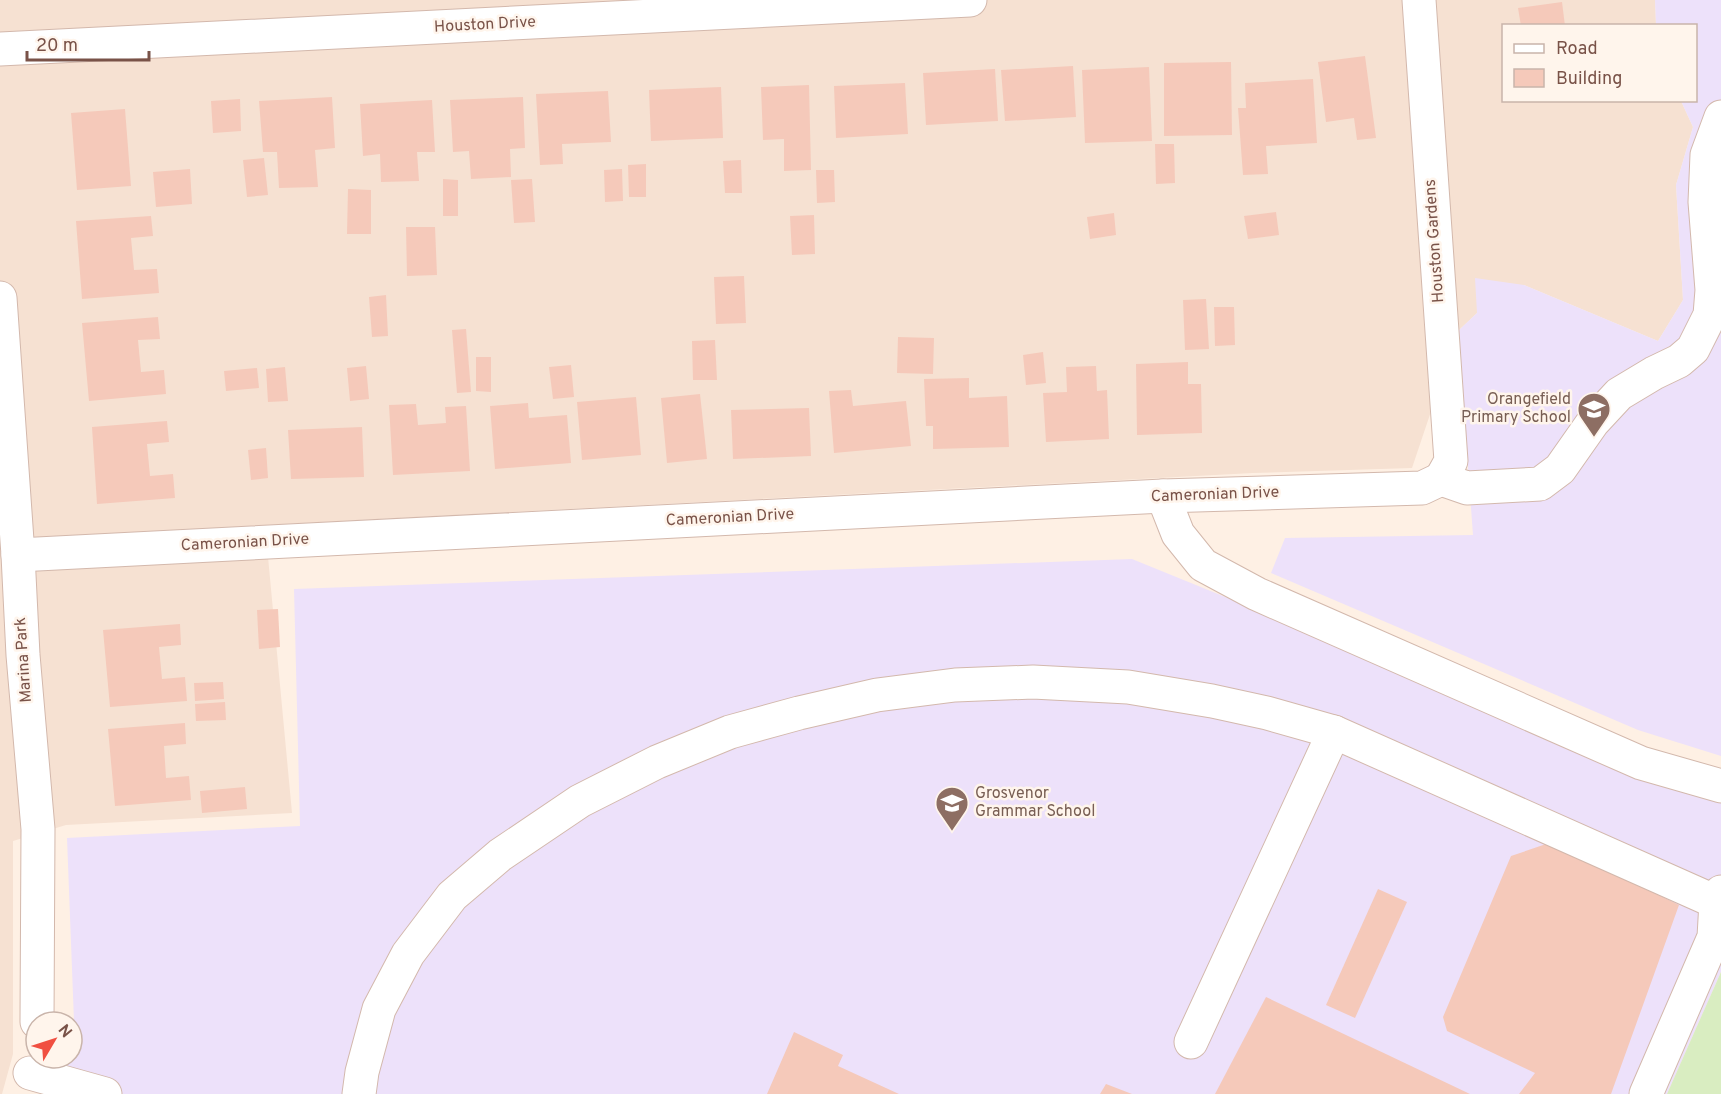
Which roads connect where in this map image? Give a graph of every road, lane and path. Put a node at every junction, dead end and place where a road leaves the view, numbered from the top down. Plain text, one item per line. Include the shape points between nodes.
1 (970, 0) edge
2 (1419, 0) edge
3 (0, 49) edge
4 (1721, 117) edge
5 (0, 298) edge
6 (1440, 479) junction
7 (1163, 496) junction
8 (18, 555) junction
9 (1334, 732) junction
10 (1721, 786) edge
11 (1719, 897) edge
12 (37, 1010) edge
13 (1191, 1042) dead end
14 (28, 1083) edge
15 (105, 1094) edge
16 (359, 1094) edge
17 (1646, 1094) edge

1 - 3 street, Houston Drive
2 - 6 street, Houston Gardens via 1451,461
4 - 6 street via 1707,155 1710,315 1693,349 1619,394 1593,422 1560,469 1539,484 1467,488
5 - 8 street, Marina Park
6 - 7 street, Cameronian Drive via 1422,488
7 - 8 street, Cameronian Drive
7 - 10 street via 1178,534 1203,565 1257,594 1641,763
8 - 12 street, Marina Park via 38,829
9 - 11 street
9 - 13 street
9 - 16 street via 1267,713 1128,687 1033,682 955,685 877,695 730,732 657,762 580,801 500,855 452,896 408,954 379,1009
11 - 17 street via 1714,937
14 - 15 street

